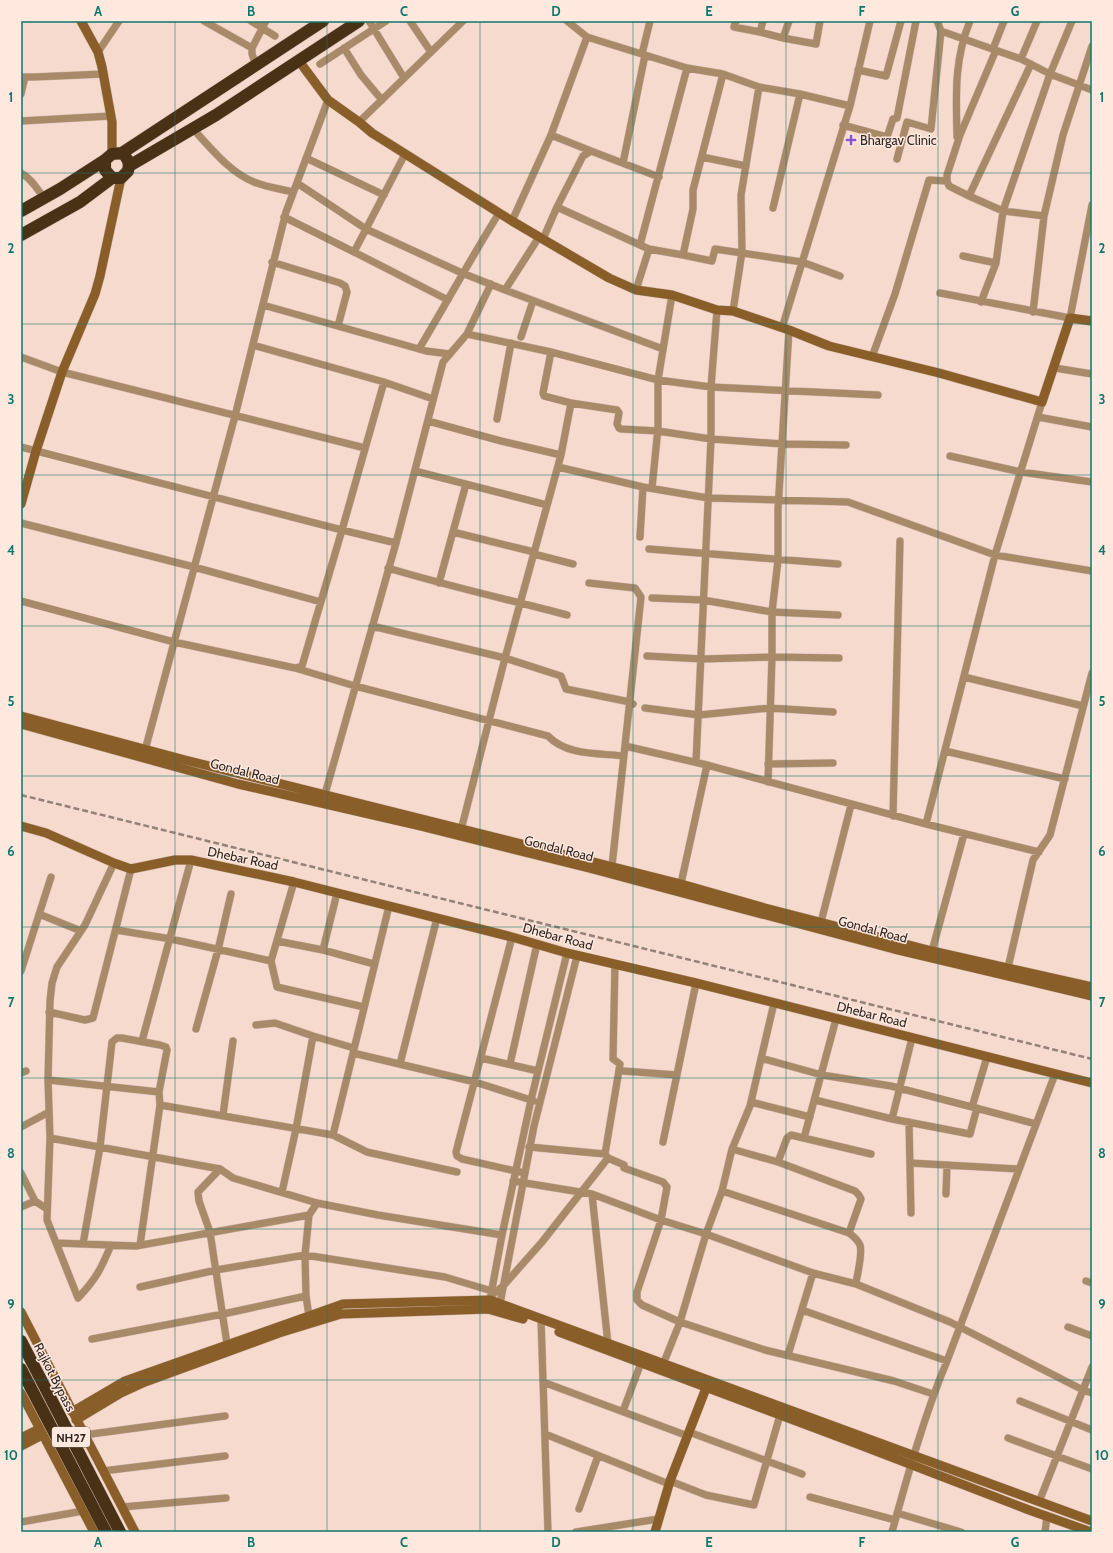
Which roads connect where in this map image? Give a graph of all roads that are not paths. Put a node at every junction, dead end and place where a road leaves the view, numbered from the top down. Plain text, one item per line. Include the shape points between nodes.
1 (81, 21) edge
2 (119, 21) edge
3 (204, 21) edge
4 (251, 21) edge
5 (266, 21) edge
6 (323, 21) edge
7 (359, 21) edge
8 (369, 21) edge
9 (386, 21) edge
10 (410, 21) edge
11 (451, 21) edge
12 (463, 21) edge
13 (567, 21) edge
14 (650, 21) edge
15 (736, 21) edge
16 (763, 21) edge
17 (789, 21) edge
18 (820, 21) edge
19 (870, 21) edge
20 (901, 21) edge
21 (916, 21) edge
22 (934, 21) edge
23 (937, 21) edge
24 (970, 21) edge
25 (1004, 21) edge
26 (1037, 21) edge
27 (1072, 21) edge
28 (262, 28) junction
29 (373, 28) junction
30 (456, 28) junction
31 (941, 31) junction
32 (760, 32) junction
33 (275, 36) dead end
34 (587, 37) junction
35 (783, 38) junction
36 (963, 38) junction
37 (1092, 46) edge
38 (252, 48) junction
39 (344, 48) junction
40 (994, 50) junction
41 (98, 52) junction
42 (431, 52) junction
43 (643, 54) junction
44 (1090, 57) edge
45 (1021, 59) junction
46 (299, 61) junction
47 (320, 64) dead end
48 (1031, 64) junction
49 (256, 65) junction
50 (687, 68) junction
51 (858, 70) junction
52 (103, 74) junction
53 (723, 74) junction
54 (1050, 74) junction
55 (23, 77) edge
56 (404, 78) junction
57 (1079, 85) junction
58 (759, 87) junction
59 (1092, 90) edge
60 (21, 94) edge
61 (800, 94) junction
62 (328, 100) junction
63 (382, 100) junction
64 (850, 106) junction
65 (111, 116) junction
66 (21, 121) edge
67 (359, 122) junction
68 (844, 125) junction
69 (193, 129) junction
70 (552, 135) junction
71 (957, 143) junction
72 (591, 151) junction
73 (405, 154) junction
74 (113, 156) junction
75 (702, 157) junction
76 (306, 158) junction
77 (898, 159) dead end
78 (623, 162) junction
79 (130, 166) junction
80 (746, 166) junction
81 (21, 173) edge
82 (659, 177) junction
83 (116, 178) junction
84 (947, 181) junction
85 (297, 183) junction
86 (293, 192) junction
87 (384, 195) junction
88 (969, 196) junction
89 (44, 198) junction
90 (1092, 205) edge
91 (557, 207) junction
92 (773, 208) dead end
93 (1003, 210) junction
94 (21, 211) edge
95 (499, 213) junction
96 (1044, 216) junction
97 (284, 217) junction
98 (512, 221) junction
99 (366, 229) junction
100 (21, 235) edge
101 (541, 238) junction
102 (640, 245) junction
103 (649, 249) junction
104 (354, 252) junction
105 (742, 252) junction
106 (683, 255) junction
107 (963, 256) dead end
108 (272, 262) junction
109 (802, 262) junction
110 (996, 263) junction
111 (462, 273) junction
112 (840, 276) dead end
113 (491, 284) junction
114 (505, 290) junction
115 (636, 290) junction
116 (940, 293) dead end
117 (672, 295) junction
118 (448, 300) junction
119 (533, 301) junction
120 (981, 302) junction
121 (263, 305) junction
122 (717, 310) junction
123 (733, 312) junction
124 (1033, 312) junction
125 (1070, 318) junction
126 (1092, 321) edge
127 (338, 326) junction
128 (786, 329) junction
129 (467, 334) junction
130 (521, 337) dead end
131 (511, 343) junction
132 (253, 345) junction
133 (419, 349) junction
134 (663, 349) junction
135 (551, 352) junction
136 (450, 354) junction
137 (21, 357) edge
138 (872, 357) junction
139 (1055, 368) junction
140 (62, 372) junction
141 (1092, 374) edge
142 (658, 380) junction
143 (384, 382) junction
144 (711, 387) junction
145 (784, 391) junction
146 (878, 395) dead end
147 (433, 399) junction
148 (1042, 402) junction
149 (571, 403) junction
150 (235, 416) junction
151 (1038, 417) junction
152 (497, 419) dead end
153 (428, 421) junction
154 (1092, 427) edge
155 (658, 431) junction
156 (711, 439) junction
157 (783, 444) junction
158 (846, 445) dead end
159 (21, 447) edge
160 (365, 448) junction
161 (36, 451) junction
162 (561, 455) junction
163 (950, 456) dead end
164 (558, 467) junction
165 (415, 471) junction
166 (1021, 472) junction
167 (1092, 482) edge
168 (466, 484) junction
169 (643, 487) junction
170 (652, 488) junction
171 (213, 496) junction
172 (708, 498) junction
173 (779, 501) junction
174 (21, 504) edge
175 (548, 505) junction
176 (21, 523) edge
177 (342, 530) junction
178 (453, 532) junction
179 (640, 538) dead end
180 (900, 541) dead end
181 (396, 543) junction
182 (650, 548) dead end
183 (706, 552) junction
184 (534, 553) junction
185 (995, 555) junction
186 (778, 560) junction
187 (573, 564) dead end
188 (838, 564) dead end
189 (194, 567) junction
190 (388, 568) junction
191 (1092, 571) edge
192 (439, 583) junction
193 (588, 583) dead end
194 (652, 598) dead end
195 (703, 600) junction
196 (21, 601) edge
197 (322, 602) junction
198 (521, 602) junction
199 (772, 612) junction
200 (567, 615) dead end
201 (838, 615) dead end
202 (372, 626) junction
203 (174, 642) junction
204 (647, 656) dead end
205 (772, 657) junction
206 (505, 658) junction
207 (839, 658) dead end
208 (702, 659) junction
209 (295, 668) junction
210 (1092, 673) edge
211 (964, 677) junction
212 (355, 686) junction
213 (631, 703) junction
214 (1083, 706) junction
215 (645, 708) dead end
216 (770, 708) junction
217 (833, 712) dead end
218 (699, 715) junction
219 (21, 716) edge
220 (490, 720) junction
221 (21, 724) edge
222 (625, 746) junction
223 (945, 751) junction
224 (144, 754) junction
225 (624, 756) junction
226 (696, 762) junction
227 (833, 763) dead end
228 (768, 764) junction
229 (707, 765) junction
230 (1065, 779) junction
231 (768, 782) junction
232 (325, 794) junction
233 (851, 805) junction
234 (893, 816) junction
235 (926, 824) junction
236 (21, 826) edge
237 (461, 830) junction
238 (964, 834) junction
239 (1039, 852) junction
240 (191, 860) junction
241 (114, 863) junction
242 (612, 866) junction
243 (132, 869) junction
244 (51, 877) dead end
245 (294, 882) junction
246 (680, 888) junction
247 (337, 893) junction
248 (232, 894) dead end
249 (389, 906) junction
250 (39, 914) junction
251 (437, 918) junction
252 (821, 922) junction
253 (116, 930) junction
254 (81, 931) junction
255 (512, 937) junction
256 (171, 939) junction
257 (277, 941) junction
258 (537, 944) junction
259 (218, 950) junction
260 (323, 950) junction
261 (932, 950) junction
262 (566, 953) junction
263 (577, 956) junction
264 (23, 958) edge
265 (271, 961) junction
266 (374, 964) junction
267 (615, 964) junction
268 (21, 971) edge
269 (1007, 972) junction
270 (696, 983) junction
271 (1092, 987) edge
272 (1092, 996) edge
273 (774, 1003) junction
274 (364, 1007) junction
275 (49, 1012) junction
276 (836, 1019) junction
277 (256, 1025) dead end
278 (196, 1029) dead end
279 (312, 1036) junction
280 (912, 1038) junction
281 (142, 1041) junction
282 (233, 1041) dead end
283 (353, 1050) junction
284 (987, 1057) junction
285 (481, 1058) junction
286 (761, 1058) junction
287 (400, 1064) junction
288 (510, 1064) junction
289 (538, 1071) junction
290 (623, 1071) dead end
291 (822, 1074) junction
292 (1055, 1074) junction
293 (677, 1075) junction
294 (48, 1080) junction
295 (475, 1082) junction
296 (1092, 1083) edge
297 (106, 1086) junction
298 (899, 1088) junction
299 (159, 1092) junction
300 (531, 1100) junction
301 (815, 1100) junction
302 (541, 1102) junction
303 (751, 1102) junction
304 (160, 1105) junction
305 (974, 1108) junction
306 (49, 1112) junction
307 (222, 1115) junction
308 (810, 1117) junction
309 (892, 1119) junction
310 (909, 1122) junction
311 (1036, 1124) junction
312 (21, 1127) edge
313 (296, 1128) junction
314 (333, 1135) junction
315 (50, 1138) junction
316 (804, 1138) junction
317 (663, 1142) dead end
318 (100, 1147) junction
319 (529, 1147) junction
320 (732, 1149) junction
321 (871, 1154) dead end
322 (606, 1156) junction
323 (152, 1157) junction
324 (778, 1162) junction
325 (910, 1163) junction
326 (947, 1165) junction
327 (220, 1169) junction
328 (1020, 1169) junction
329 (515, 1171) junction
330 (457, 1172) dead end
331 (21, 1173) edge
332 (524, 1173) junction
333 (513, 1181) junction
334 (522, 1183) junction
335 (722, 1191) junction
336 (282, 1192) junction
337 (581, 1192) junction
338 (592, 1194) junction
339 (946, 1194) dead end
340 (35, 1202) junction
341 (317, 1203) junction
342 (21, 1207) edge
343 (47, 1208) junction
344 (911, 1213) dead end
345 (309, 1215) junction
346 (661, 1220) junction
347 (210, 1232) junction
348 (849, 1233) junction
349 (706, 1234) junction
350 (502, 1235) junction
351 (57, 1243) junction
352 (84, 1244) junction
353 (111, 1245) junction
354 (140, 1245) junction
355 (305, 1255) junction
356 (216, 1270) junction
357 (813, 1273) junction
358 (856, 1284) junction
359 (503, 1286) junction
360 (140, 1287) dead end
361 (306, 1296) junction
362 (490, 1299) junction
363 (499, 1308) junction
364 (802, 1310) junction
365 (21, 1312) edge
366 (223, 1314) junction
367 (309, 1316) junction
368 (541, 1322) junction
369 (680, 1322) junction
370 (959, 1327) junction
371 (1068, 1327) dead end
372 (1092, 1336) edge
373 (92, 1339) dead end
374 (21, 1341) edge
375 (227, 1344) junction
376 (608, 1344) junction
377 (788, 1355) junction
378 (947, 1361) junction
379 (641, 1363) junction
380 (662, 1367) junction
381 (1092, 1367) edge
382 (21, 1369) edge
383 (543, 1382) junction
384 (708, 1384) junction
385 (1083, 1390) junction
386 (21, 1393) edge
387 (1092, 1393) edge
388 (933, 1394) junction
389 (1020, 1401) dead end
390 (623, 1412) junction
391 (74, 1416) junction
392 (225, 1416) dead end
393 (780, 1416) junction
394 (1071, 1422) junction
395 (1092, 1430) edge
396 (41, 1432) junction
397 (544, 1434) junction
398 (688, 1434) junction
399 (84, 1435) junction
400 (21, 1438) edge
401 (1008, 1438) dead end
402 (21, 1446) edge
403 (914, 1455) junction
404 (225, 1456) dead end
405 (598, 1456) junction
406 (1057, 1456) junction
407 (768, 1462) junction
408 (912, 1465) junction
409 (1092, 1469) edge
410 (103, 1471) junction
411 (802, 1474) dead end
412 (670, 1483) junction
413 (810, 1497) dead end
414 (226, 1498) dead end
415 (1039, 1502) junction
416 (122, 1507) junction
417 (579, 1509) dead end
418 (83, 1511) junction
419 (896, 1516) junction
420 (1047, 1516) junction
421 (658, 1519) junction
422 (1092, 1521) edge
423 (21, 1522) edge
424 (94, 1532) edge
425 (106, 1532) edge
426 (120, 1532) edge
427 (135, 1532) edge
428 (548, 1532) edge
429 (576, 1532) edge
430 (655, 1532) edge
431 (892, 1532) edge
432 (961, 1532) edge
433 (1045, 1532) edge
434 (1091, 1532) edge

1 - 41 street
2 - 41 street
3 - 38 street
4 - 28 street
5 - 28 street
6 - 49 highway
7 - 46 highway
8 - 29 street
9 - 29 street
10 - 42 street
11 - 30 street
12 - 30 street
13 - 34 street
14 - 43 street
15 - 32 street via 734,26
16 - 32 street
17 - 35 street
18 - 35 street via 816,44
19 - 51 street
20 - 51 street via 886,76
21 - 68 street via 897,118 893,119 887,138
22 - 23 street
23 - 31 street
24 - 36 street
25 - 40 street
26 - 45 street
27 - 54 street
28 - 33 street
28 - 38 street
29 - 39 street
29 - 56 street
30 - 42 street
31 - 36 street
31 - 77 street via 930,129 907,122
32 - 35 street
34 - 43 street
34 - 70 street
36 - 40 street
36 - 71 street via 956,80
37 - 44 street
38 - 49 street
39 - 47 street
39 - 63 street via 361,75
40 - 45 street
40 - 71 street
41 - 52 street
42 - 56 street
43 - 50 street
43 - 78 street
44 - 57 street
45 - 48 street
46 - 62 street
46 - 69 highway
48 - 54 street
48 - 88 street
49 - 74 highway
50 - 53 street
50 - 82 street
51 - 64 street
52 - 55 street
52 - 65 street
53 - 58 street
53 - 75 street
54 - 57 street
54 - 93 street
55 - 60 street
56 - 63 street
57 - 59 street
57 - 96 street via 1063,135
58 - 61 street
58 - 80 street
61 - 64 street
61 - 92 street
62 - 67 street
62 - 76 street
63 - 67 street
64 - 68 street
65 - 66 street
65 - 74 street
67 - 73 street
68 - 109 street
69 - 79 highway
69 - 86 street via 231,168 244,177 263,185
70 - 72 street
70 - 98 street
71 - 84 street
72 - 78 street
72 - 91 street via 583,156
73 - 87 street
73 - 95 street
74 - 79 highway via 129,161
74 - 83 highway via 105,170
74 - 89 highway
75 - 80 street
75 - 106 street via 693,190 693,209
76 - 85 street
76 - 87 street
78 - 82 street
79 - 83 highway via 128,171
80 - 105 street via 741,195
81 - 89 street via 27,176
82 - 102 street
83 - 100 highway via 80,202
83 - 140 street via 95,294
84 - 88 street via 949,186
84 - 138 street via 929,180 895,294
85 - 86 street
85 - 99 street
86 - 97 street
87 - 99 street
88 - 93 street
89 - 94 highway
90 - 125 street
91 - 101 street
91 - 102 street
93 - 96 street
93 - 110 street
95 - 98 street
95 - 111 street
96 - 124 street
97 - 104 street
97 - 108 street
98 - 101 street
99 - 104 street
99 - 111 street
101 - 114 street
101 - 115 street via 609,278
102 - 103 street
103 - 106 street
103 - 115 street
104 - 118 street
105 - 106 street via 715,248 712,261
105 - 109 street
105 - 123 street
107 - 110 street
108 - 121 street
108 - 127 street via 345,286 347,292
109 - 112 street
109 - 128 street
110 - 120 street
111 - 113 street
111 - 118 street
113 - 114 street
113 - 129 street
114 - 119 street
115 - 117 street
116 - 120 street
117 - 122 street
117 - 134 street
118 - 133 street
119 - 130 street
119 - 134 street
120 - 124 street
121 - 127 street
121 - 132 street
122 - 123 street
122 - 144 street
123 - 128 street
124 - 125 street
125 - 126 street
125 - 139 street
127 - 133 street
128 - 138 street via 829,346
128 - 145 street
129 - 131 street
129 - 136 street
131 - 135 street
131 - 152 street
132 - 143 street
132 - 150 street
133 - 136 street
134 - 142 street
135 - 142 street
135 - 149 street via 544,396
136 - 147 street via 443,362
137 - 140 street
138 - 148 street
139 - 141 street
139 - 148 street
140 - 150 street
140 - 161 street
142 - 144 street
142 - 155 street
143 - 147 street
143 - 160 street
144 - 145 street
144 - 156 street
145 - 146 street
145 - 157 street
147 - 153 street
148 - 151 street
149 - 155 street via 617,410 617,426 621,429
149 - 162 street
150 - 160 street
150 - 171 street
151 - 154 street
151 - 166 street
153 - 162 street
153 - 165 street
155 - 156 street
155 - 170 street
156 - 157 street
156 - 172 street
157 - 158 street
157 - 173 street
159 - 161 street
160 - 177 street
161 - 171 street
161 - 174 street
162 - 164 street
163 - 166 street
164 - 169 street
164 - 175 street
165 - 168 street
165 - 181 street
166 - 167 street
166 - 185 street
168 - 175 street
168 - 178 street
169 - 170 street
169 - 179 street
170 - 172 street
171 - 177 street
171 - 189 street
172 - 173 street
172 - 183 street
173 - 185 street via 848,502
173 - 186 street
175 - 184 street
176 - 189 street
177 - 181 street
177 - 197 street
178 - 184 street
178 - 192 street
180 - 234 street
181 - 190 street
182 - 183 street
183 - 186 street
183 - 195 street
184 - 187 street
184 - 198 street
185 - 191 street
185 - 211 street
186 - 188 street
186 - 199 street
189 - 197 street
189 - 203 street
190 - 192 street
190 - 202 street
192 - 198 street
193 - 213 street via 635,588 641,597
194 - 195 street
195 - 199 street
195 - 208 street
196 - 203 street
197 - 209 street via 305,659 302,666
198 - 200 street
198 - 206 street
199 - 201 street
199 - 205 street
202 - 206 street
202 - 212 street
203 - 209 street
203 - 224 street
204 - 208 street
205 - 207 street
205 - 208 street
205 - 216 street
206 - 213 street via 561,676 566,689
206 - 220 street
208 - 218 street
209 - 212 street
210 - 214 street
211 - 214 street
211 - 223 street
212 - 220 street
212 - 232 street
213 - 222 street
214 - 230 street
215 - 218 street
216 - 217 street
216 - 218 street
216 - 228 street
218 - 226 street
219 - 224 street
220 - 225 street via 548,736 568,750
220 - 237 street
221 - 224 street, Gondal Road
222 - 225 street
222 - 226 street
223 - 230 street
223 - 235 street
224 - 232 street
224 - 246 street, Gondal Road via 238,784
225 - 242 street
226 - 229 street
227 - 228 street
228 - 231 street
229 - 231 street
229 - 246 street
230 - 239 street via 1050,835
231 - 233 street
232 - 237 street
233 - 234 street
233 - 252 street
234 - 235 street
235 - 238 street
236 - 241 street via 46,833
237 - 242 street
238 - 239 street
238 - 261 street
239 - 269 street via 1033,860
240 - 243 street, Dhebar Road via 175,860
240 - 245 street, Dhebar Road
240 - 256 street
241 - 243 street
241 - 254 street
242 - 246 street
243 - 253 street
244 - 250 street
245 - 247 street, Dhebar Road
245 - 257 street
246 - 252 street
246 - 269 street, Gondal Road
247 - 249 street, Dhebar Road
247 - 260 street
248 - 259 street
249 - 251 street, Dhebar Road
249 - 266 street
250 - 254 street
250 - 264 street
251 - 255 street, Dhebar Road
251 - 287 street
252 - 261 street
253 - 256 street
253 - 275 street via 93,1018 85,1020
254 - 275 street via 55,974
255 - 258 street, Dhebar Road
255 - 285 street
256 - 259 street
256 - 281 street
257 - 260 street
257 - 265 street
258 - 262 street, Dhebar Road
258 - 288 street
259 - 265 street
259 - 278 street
260 - 266 street
261 - 269 street
262 - 263 street, Dhebar Road
262 - 289 street
263 - 267 street, Dhebar Road
263 - 302 street
264 - 268 street
265 - 274 street via 277,987
266 - 274 street
267 - 270 street, Dhebar Road
267 - 322 street via 613,1059 620,1064
269 - 271 street
269 - 272 street, Gondal Road
270 - 273 street, Dhebar Road
270 - 293 street
273 - 276 street, Dhebar Road
273 - 286 street
274 - 283 street
275 - 294 street
276 - 280 street, Dhebar Road
276 - 291 street
277 - 279 street via 275,1023
279 - 283 street
279 - 313 street
280 - 284 street, Dhebar Road
280 - 298 street
281 - 297 street via 117,1038 112,1042
281 - 299 street via 166,1047 167,1050
282 - 307 street
283 - 287 street
283 - 314 street
284 - 292 street, Dhebar Road
284 - 305 street
285 - 288 street
285 - 295 street
286 - 291 street
286 - 303 street
287 - 295 street
288 - 289 street
289 - 300 street
290 - 293 street
291 - 298 street
291 - 301 street
292 - 296 street, Dhebar Road
292 - 311 street
293 - 317 street
294 - 297 street
294 - 306 street
295 - 300 street
295 - 329 street via 456,1154 462,1159
297 - 299 street
297 - 318 street
298 - 305 street
298 - 309 street
299 - 304 street
300 - 302 street
300 - 329 street
301 - 308 street
301 - 309 street
302 - 319 street
303 - 308 street
303 - 320 street
304 - 307 street
304 - 323 street
305 - 310 street via 970,1134
305 - 311 street
306 - 312 street
306 - 315 street
307 - 313 street
308 - 316 street
309 - 310 street
310 - 325 street
311 - 328 street
313 - 314 street
313 - 336 street
314 - 330 street via 367,1152
315 - 318 street
315 - 343 street
316 - 321 street
316 - 324 street via 791,1135 787,1138
318 - 323 street
318 - 352 street
319 - 322 street
319 - 332 street
320 - 324 street
320 - 335 street
322 - 337 street
322 - 346 street via 666,1184
323 - 327 street
323 - 354 street
324 - 348 street via 855,1191 859,1195 861,1199
325 - 326 street
325 - 344 street
326 - 328 street
326 - 339 street
327 - 336 street via 233,1178
327 - 347 street via 198,1192
328 - 370 street
329 - 332 street
329 - 333 street
331 - 340 street
332 - 334 street
333 - 334 street
333 - 350 street
334 - 337 street
334 - 359 street
335 - 348 street
335 - 349 street
336 - 341 street
337 - 338 street
337 - 359 street
338 - 346 street
338 - 376 street
340 - 342 street
340 - 343 street
341 - 345 street
341 - 350 street
343 - 351 street via 47,1220
345 - 347 street
345 - 355 street
346 - 349 street
346 - 369 street via 637,1292 637,1300 642,1305
347 - 354 street
347 - 356 street
348 - 358 street via 860,1244
349 - 357 street
349 - 369 street
350 - 362 street
351 - 352 street
351 - 353 street via 78,1298 100,1272
352 - 353 street
353 - 354 street
355 - 356 street
355 - 361 street
355 - 362 street via 445,1277
356 - 360 street
356 - 366 street
357 - 358 street
357 - 364 street
358 - 370 street
359 - 362 street
359 - 363 street
361 - 366 street
361 - 367 street
362 - 363 street
362 - 367 street via 343,1304
362 - 391 street via 341,1314 145,1382
363 - 368 street
364 - 377 street
364 - 378 street
365 - 391 street
366 - 373 street
366 - 375 street
367 - 375 street
368 - 376 street
368 - 379 street
368 - 383 street
369 - 377 street
369 - 380 street
370 - 378 street
370 - 385 street
371 - 372 street
374 - 426 highway, Rajkot Bypass / NH27
375 - 391 street via 125,1381
376 - 380 street
377 - 388 street via 894,1381
378 - 388 street
379 - 380 street
379 - 390 street
380 - 384 street
381 - 385 street
382 - 425 highway, Rajkot Bypass / NH27
383 - 390 street
383 - 397 street
384 - 393 street
384 - 398 street
384 - 403 street
385 - 387 street
385 - 394 street
386 - 396 street
388 - 403 street
389 - 394 street
390 - 398 street
391 - 399 street
392 - 399 street
393 - 407 street
393 - 408 street
394 - 395 street
394 - 406 street
396 - 400 street
396 - 402 street
396 - 418 street
397 - 405 street
397 - 428 street
398 - 407 street
398 - 412 street
399 - 410 street
401 - 406 street
403 - 408 street
403 - 415 street
404 - 410 street
405 - 412 street
405 - 417 street
406 - 409 street
406 - 415 street
407 - 411 street
407 - 412 street via 754,1505 706,1495
408 - 419 street
408 - 420 street
410 - 416 street
412 - 421 street
413 - 419 street
414 - 416 street
415 - 422 street
416 - 427 street
418 - 423 street
418 - 424 street
419 - 431 street
419 - 432 street
420 - 433 street
420 - 434 street
421 - 429 street
421 - 430 street

